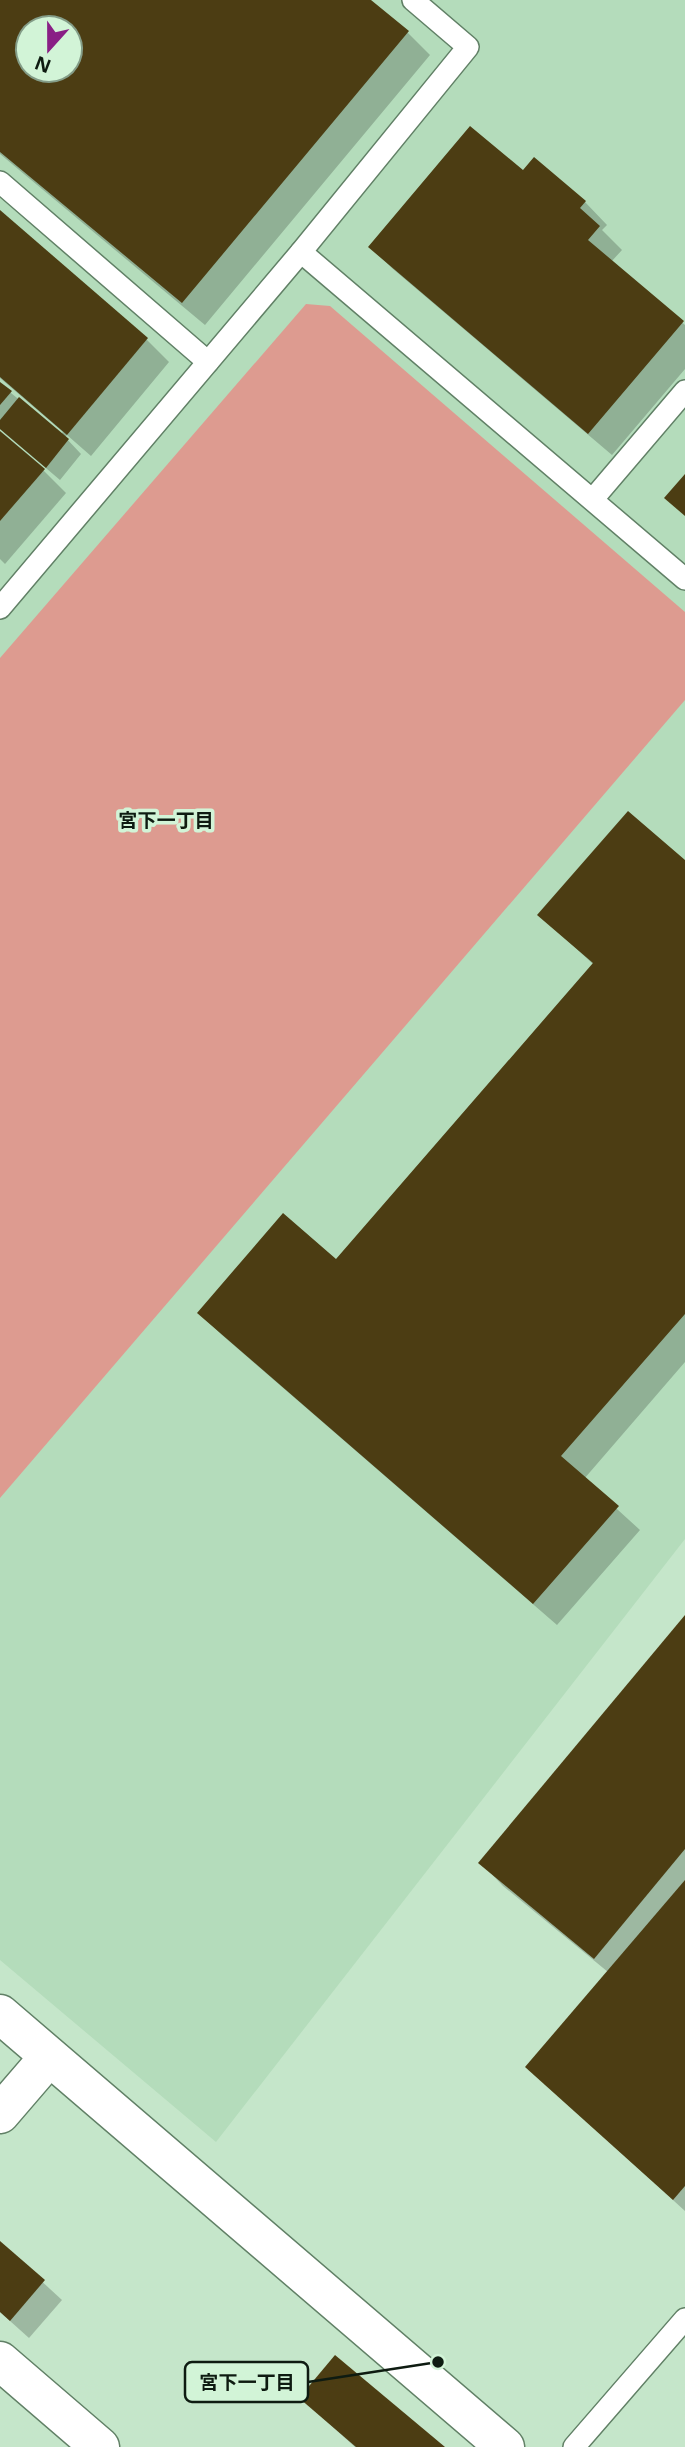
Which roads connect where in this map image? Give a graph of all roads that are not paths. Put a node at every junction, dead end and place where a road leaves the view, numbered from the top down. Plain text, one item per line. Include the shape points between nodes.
1 (414, 0) edge
2 (0, 183) edge
3 (301, 252) junction
4 (208, 362) junction
5 (685, 391) edge
6 (593, 499) junction
7 (685, 579) edge
8 (2, 603) edge
9 (0, 2014) edge
10 (49, 2057) junction
11 (0, 2114) edge
12 (685, 2319) edge
13 (0, 2361) edge
14 (100, 2447) edge
15 (505, 2447) edge
16 (574, 2447) edge

1 - 3 lane via 468,47
2 - 4 lane
3 - 4 lane
3 - 6 lane
4 - 8 lane
5 - 6 lane
6 - 7 lane
9 - 10 street
10 - 11 street
10 - 15 street
12 - 16 lane
13 - 14 street

